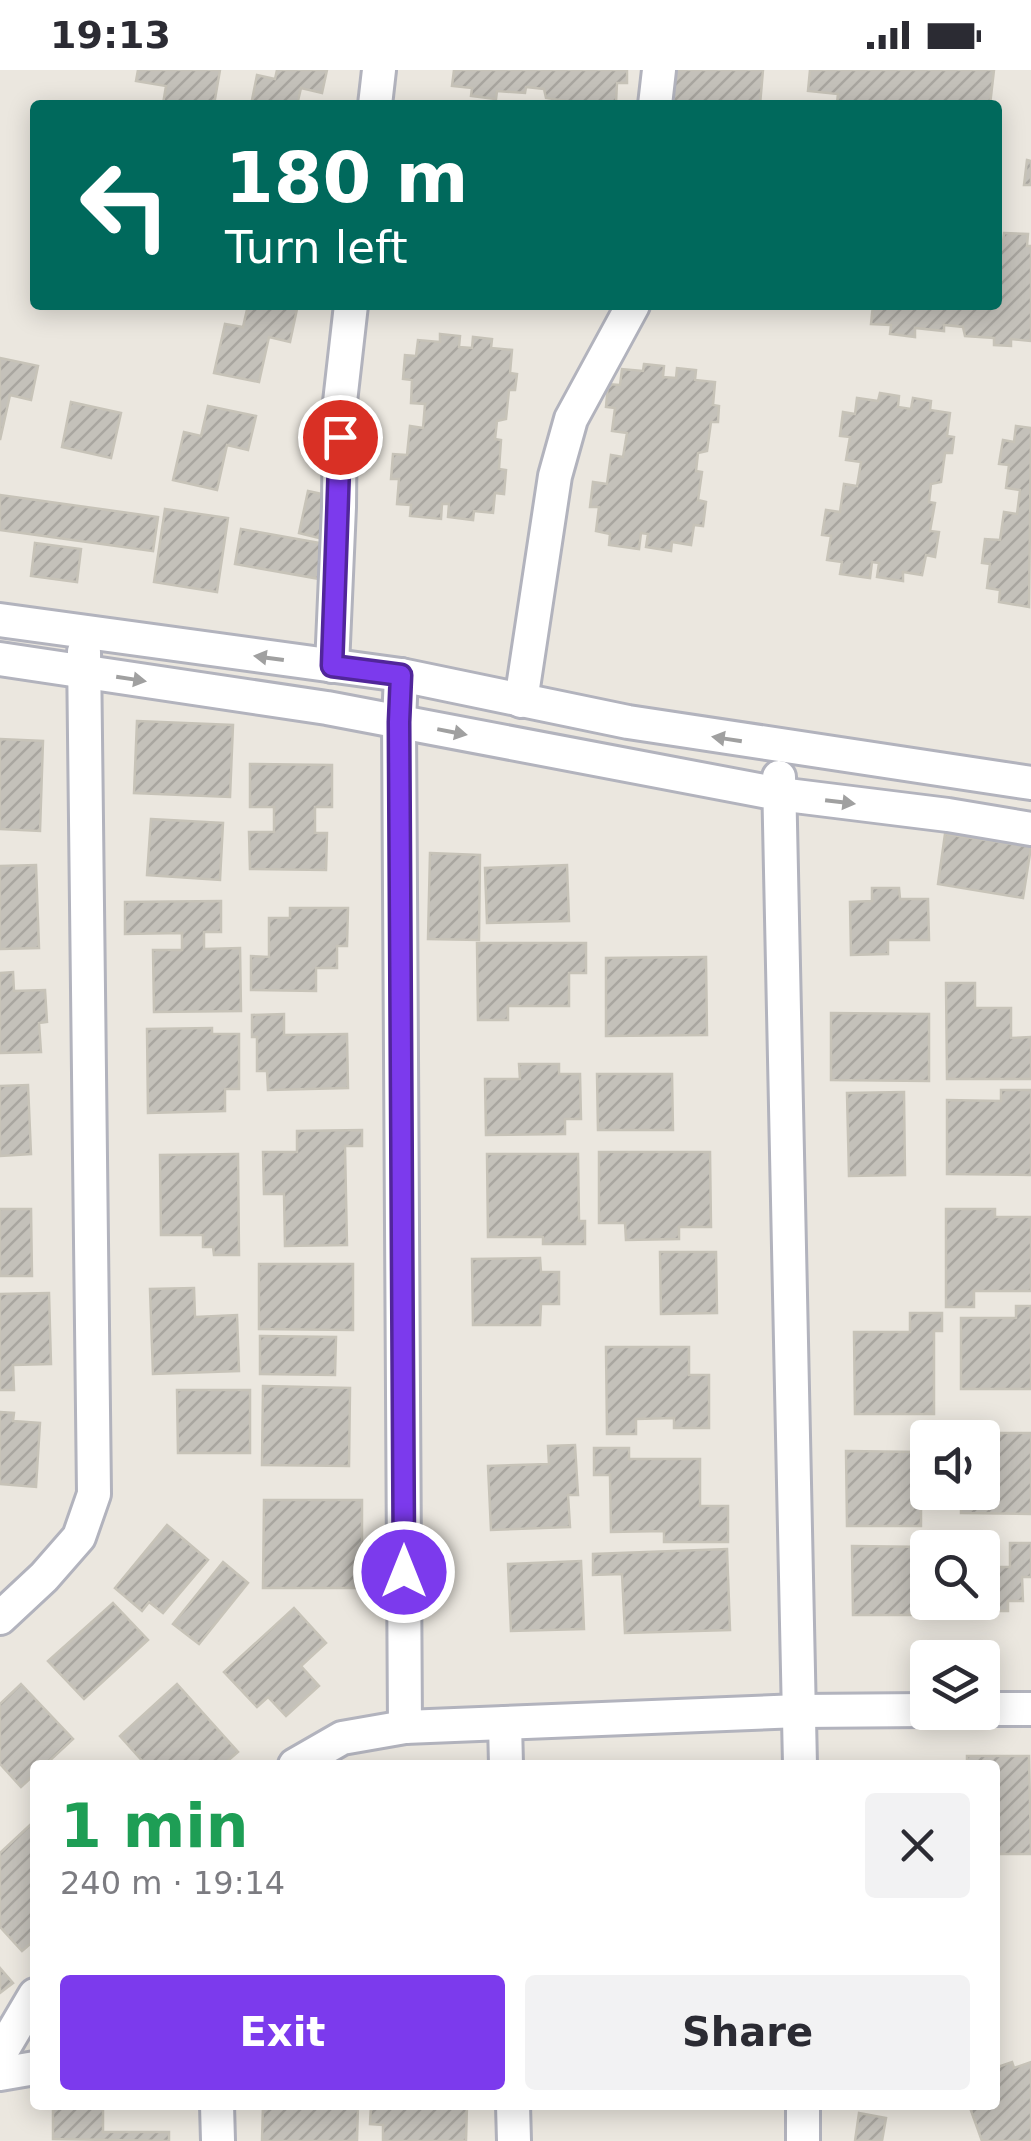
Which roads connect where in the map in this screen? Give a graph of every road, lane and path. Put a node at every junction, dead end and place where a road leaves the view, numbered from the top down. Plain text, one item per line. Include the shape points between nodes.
1 (379, 70) edge
2 (659, 70) edge
3 (376, 100) edge
4 (655, 100) edge
5 (350, 310) edge
6 (630, 310) edge
7 (0, 620) edge
8 (83, 633) junction
9 (0, 659) edge
10 (332, 666) junction
11 (84, 672) junction
12 (401, 675) junction
13 (521, 701) junction
14 (399, 722) junction
15 (778, 747) junction
16 (1031, 784) edge
17 (779, 794) junction
18 (1031, 829) edge
19 (0, 1618) edge
20 (1000, 1709) edge
21 (1031, 1709) edge
22 (910, 1710) edge
23 (799, 1711) junction
24 (505, 1723) junction
25 (406, 1727) junction
26 (304, 1760) edge
27 (506, 1760) edge
28 (800, 1760) edge
29 (30, 2003) edge
30 (0, 2054) edge
31 (30, 2069) edge
32 (0, 2074) edge
33 (217, 2110) edge
34 (513, 2110) edge
35 (803, 2110) edge
36 (218, 2141) edge
37 (514, 2141) edge
38 (803, 2141) edge

1 - 3 street
2 - 4 street
5 - 10 street via 340,402
6 - 13 street via 571,419 555,476
7 - 8 street
10 -> 8 street
8 - 11 street
9 - 11 street
10 - 12 street
11 -> 14 street
11 - 19 street via 94,1494 79,1536
12 - 13 street
12 - 14 street
15 -> 13 street
14 -> 17 street
14 - 25 street
15 - 16 street
15 - 17 street
17 -> 18 street
17 - 23 street
20 - 21 street
22 - 23 street
23 - 24 street
23 - 28 street
24 - 25 street
24 - 27 street
25 - 26 street via 342,1738
29 - 30 street
31 - 32 street
33 - 36 street
34 - 37 street
35 - 38 street

